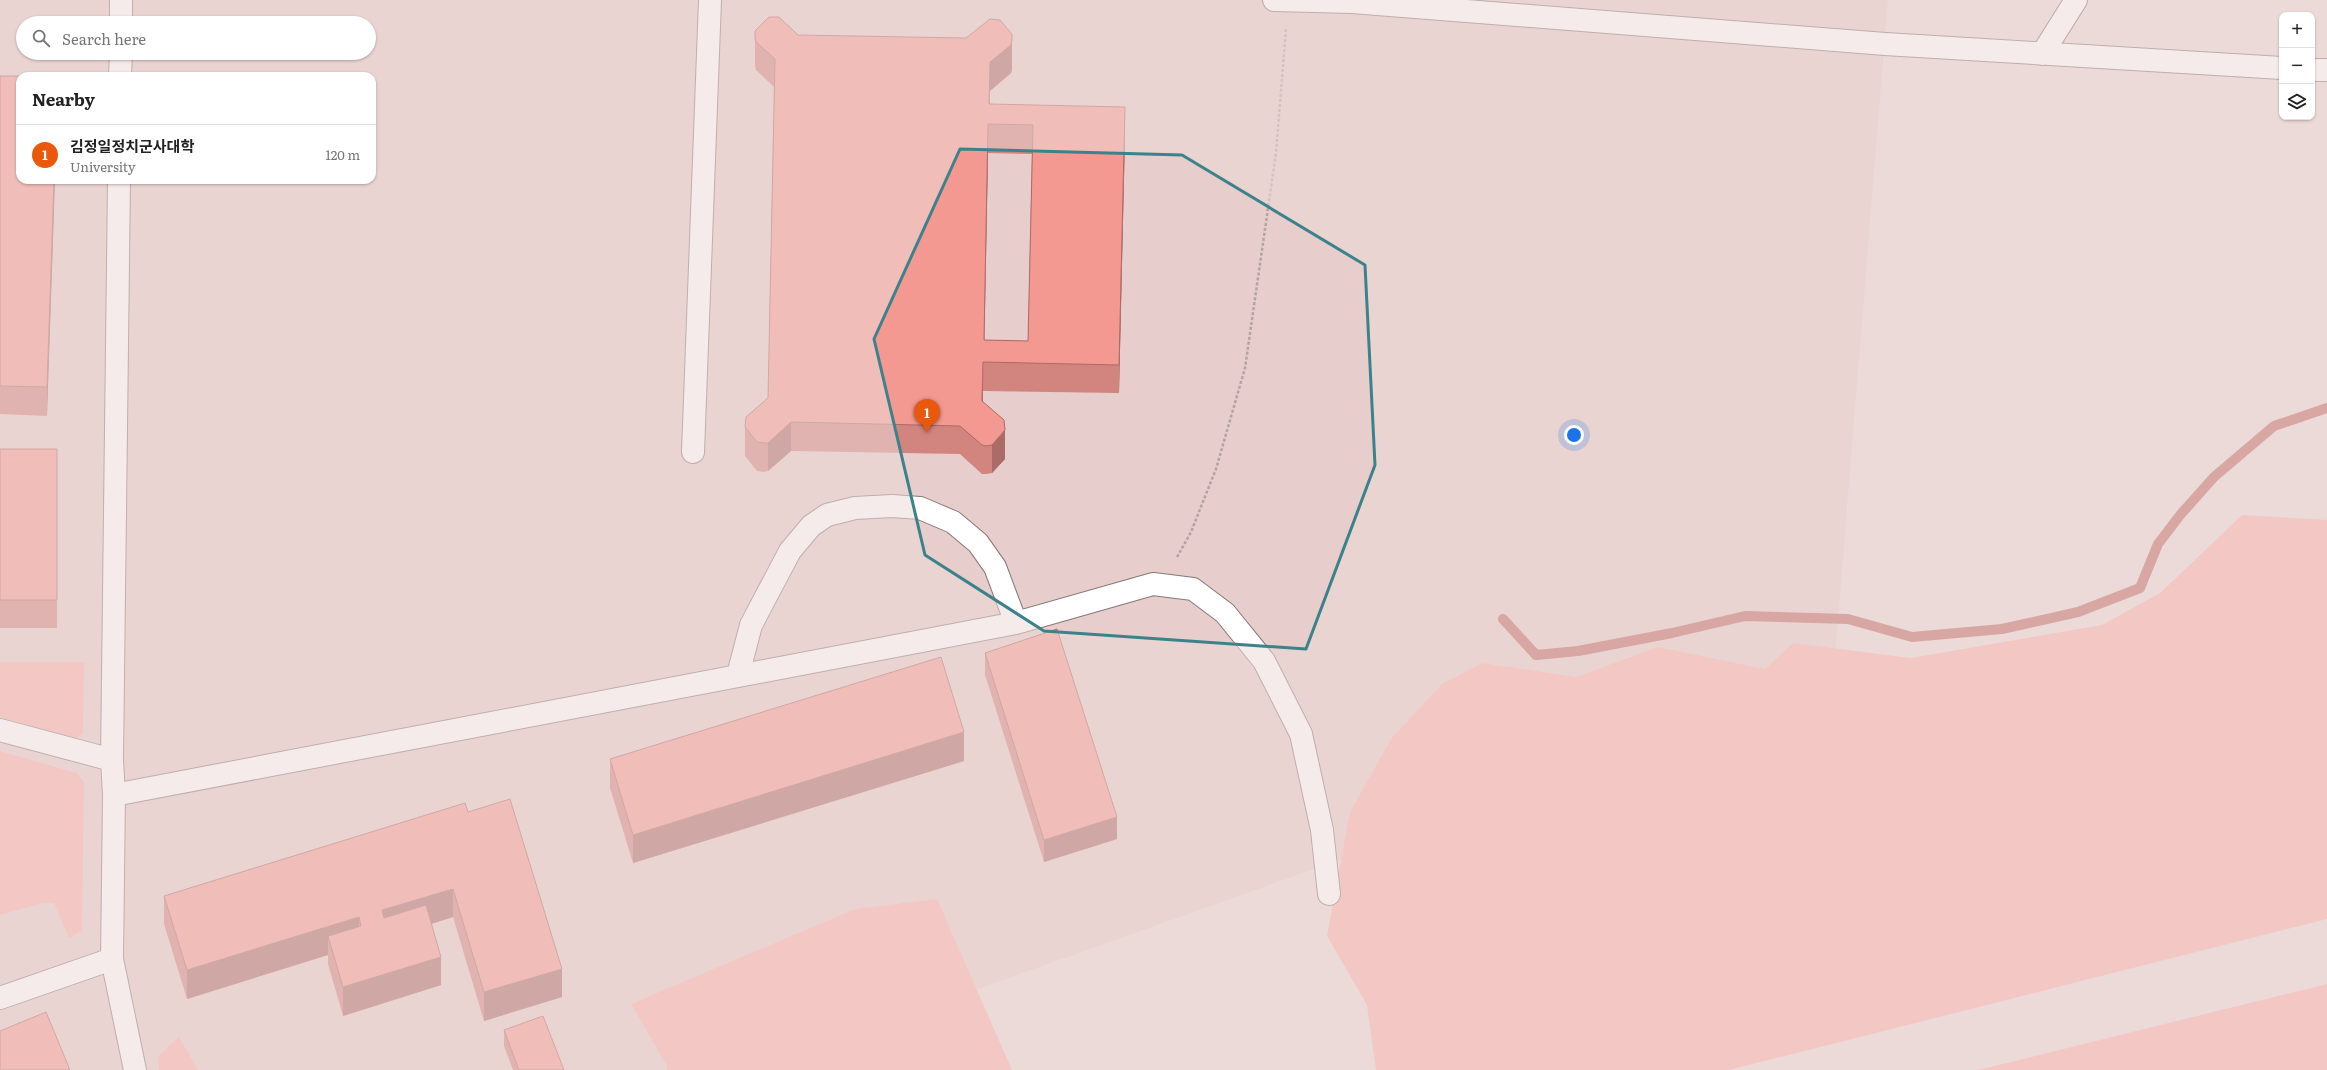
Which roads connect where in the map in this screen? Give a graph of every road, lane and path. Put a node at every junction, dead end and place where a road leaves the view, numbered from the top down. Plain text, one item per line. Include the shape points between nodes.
1 (121, 0) edge
2 (710, 0) edge
3 (1274, 0) edge
4 (1288, 0) edge
5 (2076, 0) edge
6 (1507, 7) edge
7 (121, 16) edge
8 (2042, 54) junction
9 (121, 60) edge
10 (2279, 68) edge
11 (2315, 70) edge
12 (2327, 70) edge
13 (120, 72) edge
14 (119, 184) edge
15 (693, 452) dead end
16 (1154, 584) junction
17 (1016, 623) junction
18 (738, 675) junction
19 (0, 730) edge
20 (112, 760) junction
21 (114, 795) junction
22 (1329, 894) dead end
23 (112, 959) junction
24 (0, 998) edge
25 (135, 1070) edge

1 - 7 street
2 - 15 street
3 - 4 street
4 - 6 street
4 - 16 path via 1276,153 1245,368 1216,469 1191,532 1175,559
5 - 8 street
6 - 8 street via 1884,44
8 - 10 street
9 - 13 street
11 - 12 street
14 - 20 street
16 - 17 street
16 - 22 street via 1193,589 1226,613 1264,662 1301,734 1322,830
17 - 18 street
17 - 18 street via 995,567 978,544 953,522 920,508 855,508 828,515 811,526 790,551 751,625
18 - 21 street
19 - 20 street
20 - 21 street
21 - 23 street
23 - 24 street
23 - 25 street

